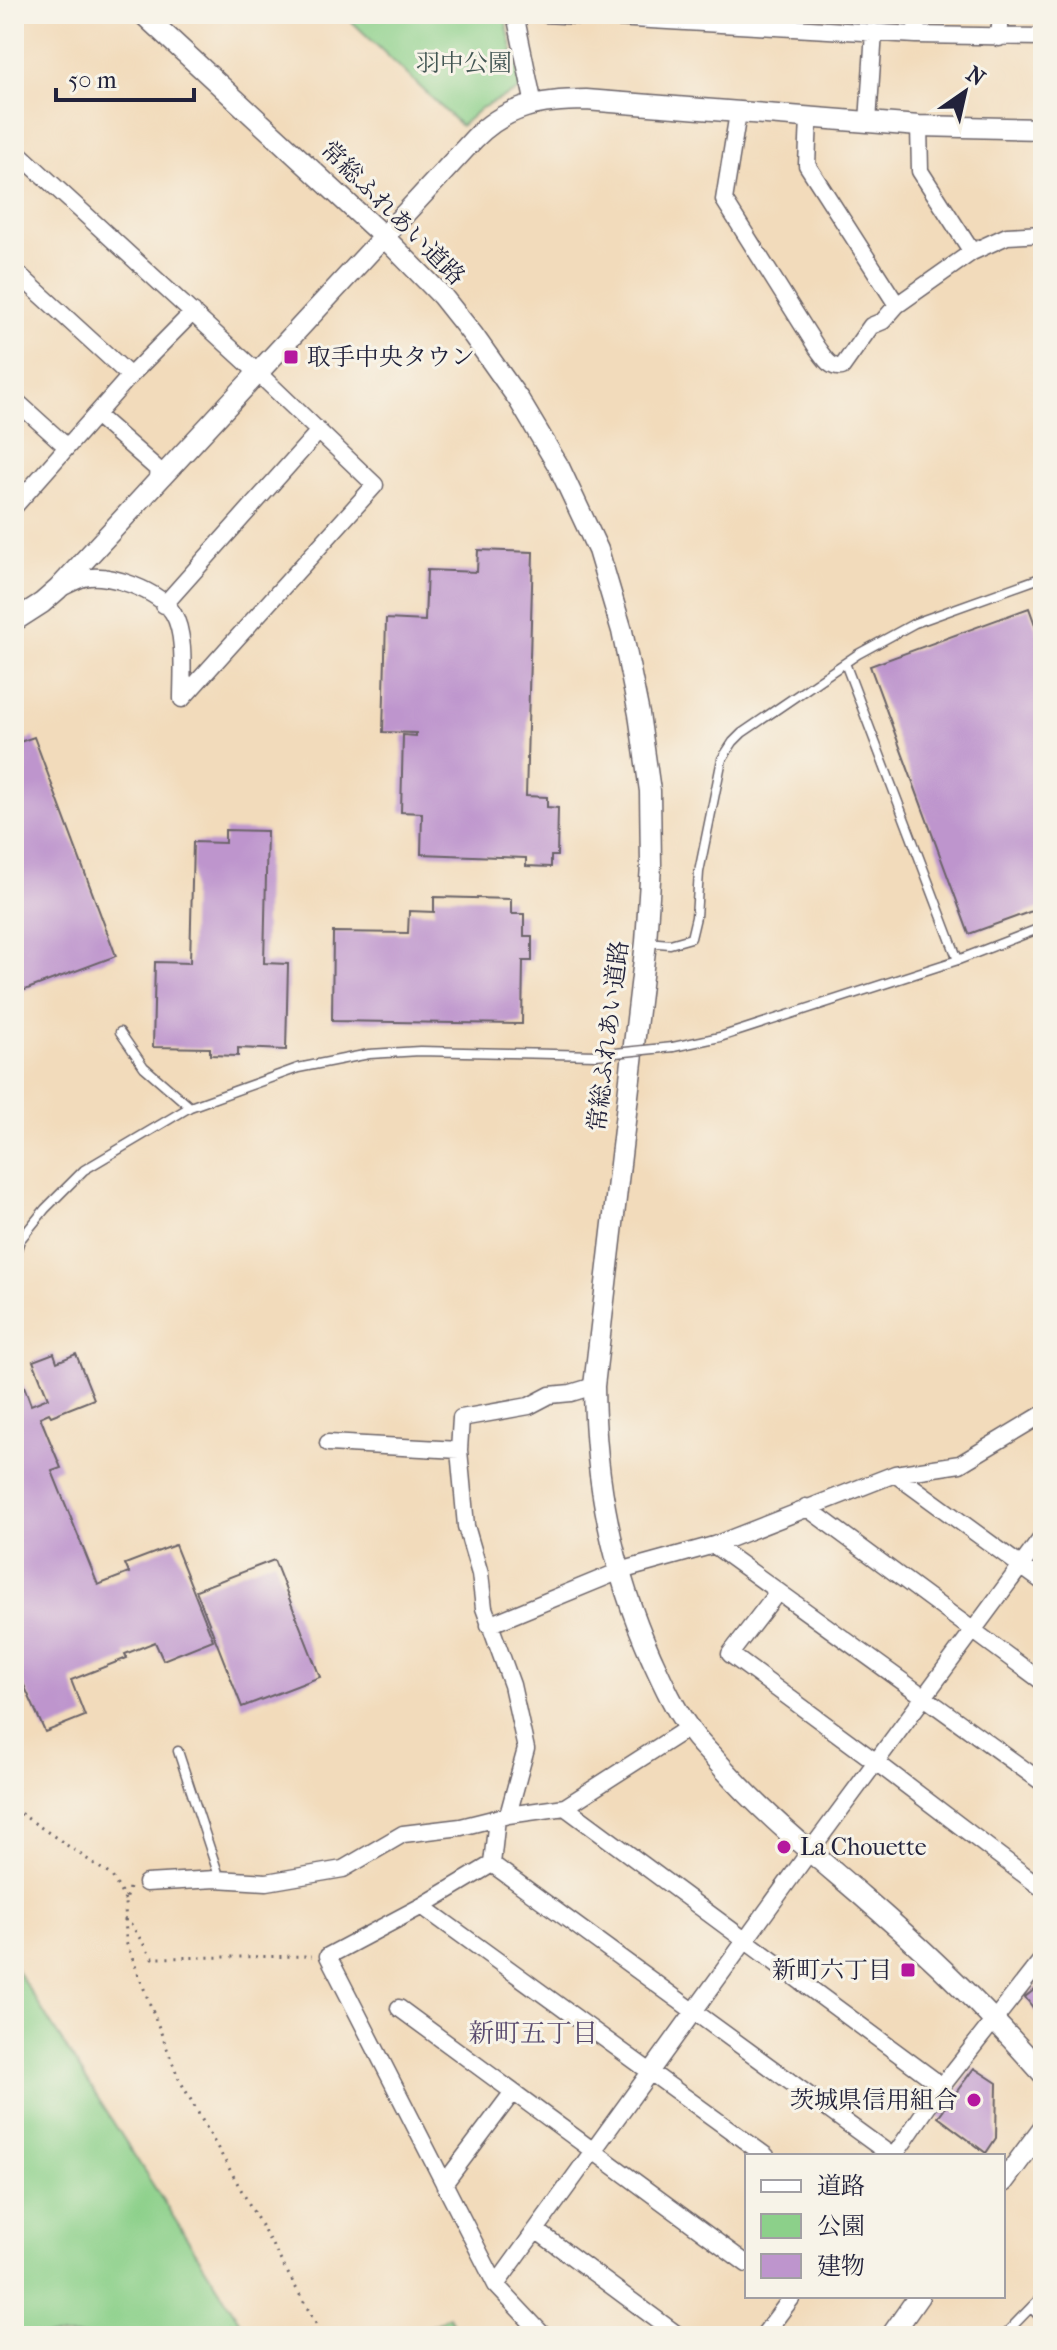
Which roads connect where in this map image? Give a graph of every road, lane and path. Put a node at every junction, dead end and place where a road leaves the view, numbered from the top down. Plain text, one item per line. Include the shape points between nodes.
1 (143, 14) edge
2 (515, 14) edge
3 (545, 14) edge
4 (917, 14) edge
5 (1001, 14) edge
6 (582, 15) edge
7 (663, 17) edge
8 (747, 19) edge
9 (827, 22) edge
10 (874, 32) junction
11 (916, 35) junction
12 (1043, 37) edge
13 (999, 38) junction
14 (534, 105) junction
15 (738, 113) junction
16 (809, 118) junction
17 (868, 122) junction
18 (919, 126) junction
19 (1043, 129) edge
20 (14, 149) edge
21 (1043, 234) edge
22 (384, 237) junction
23 (972, 252) junction
24 (14, 270) edge
25 (897, 305) junction
26 (193, 312) junction
27 (258, 373) junction
28 (130, 376) junction
29 (14, 399) edge
30 (96, 415) junction
31 (319, 431) junction
32 (67, 447) junction
33 (163, 474) junction
34 (14, 507) edge
35 (1043, 577) edge
36 (58, 589) junction
37 (164, 605) junction
38 (14, 621) edge
39 (845, 663) junction
40 (1043, 927) edge
41 (646, 942) junction
42 (958, 960) junction
43 (120, 1032) dead end
44 (190, 1107) junction
45 (14, 1258) edge
46 (594, 1386) junction
47 (1043, 1414) edge
48 (328, 1443) dead end
49 (459, 1450) junction
50 (895, 1474) junction
51 (806, 1507) junction
52 (1043, 1536) edge
53 (714, 1545) junction
54 (1021, 1566) junction
55 (620, 1571) junction
56 (1043, 1582) edge
57 (777, 1593) junction
58 (489, 1625) junction
59 (973, 1631) junction
60 (1043, 1682) edge
61 (924, 1697) junction
62 (688, 1728) junction
63 (178, 1751) dead end
64 (876, 1762) junction
65 (1043, 1783) edge
66 (565, 1807) junction
67 (14, 1809) edge
68 (502, 1817) junction
69 (810, 1851) junction
70 (492, 1864) junction
71 (220, 1879) junction
72 (146, 1883) joint
73 (1043, 1889) edge
74 (125, 1900) junction
75 (422, 1906) junction
76 (124, 1919) junction
77 (745, 1941) junction
78 (328, 1956) junction
79 (1043, 1958) edge
80 (399, 2008) dead end
81 (694, 2012) junction
82 (994, 2019) junction
83 (651, 2071) junction
84 (1043, 2074) edge
85 (942, 2086) junction
86 (513, 2092) junction
87 (1043, 2128) edge
88 (593, 2151) junction
89 (763, 2154) edge
90 (890, 2154) edge
91 (894, 2154) edge
92 (1005, 2179) edge
93 (444, 2184) junction
94 (536, 2230) junction
95 (745, 2263) edge
96 (496, 2285) junction
97 (1043, 2295) edge
98 (791, 2298) edge
99 (918, 2298) edge
100 (1031, 2308) junction
101 (1043, 2320) edge
102 (323, 2336) edge
103 (544, 2336) edge
104 (679, 2336) edge
105 (763, 2336) edge
106 (891, 2336) edge
107 (1003, 2336) edge

1 - 22 street, 常総ふれあい道路
2 - 14 street
3 - 6 street
4 - 11 street
5 - 13 street
6 - 7 street
7 - 8 street
8 - 9 street
9 - 10 street
10 - 11 street
10 - 17 street
11 - 13 street
12 - 13 street
14 - 15 street via 586,100
14 - 22 street via 489,123
15 - 16 street
15 - 25 street via 724,200 831,365 842,367 871,326
16 - 17 street
16 - 25 street via 807,165
17 - 18 street
18 - 19 street
18 - 23 street via 920,171
20 - 26 street
21 - 23 street via 1007,236
22 - 27 street
22 - 41 street, 常総ふれあい道路 via 442,296 519,400 559,467 598,550 625,645 650,791
23 - 25 street
24 - 28 street
26 - 27 street
26 - 28 street
27 - 31 street
27 - 33 street
28 - 30 street
29 - 32 street
30 - 32 street
30 - 33 street
31 - 37 street
31 - 37 street via 375,485 182,699 180,638
32 - 34 street
33 - 36 street
35 - 39 lane via 915,623
36 - 37 street via 86,577 117,581 144,590
36 - 38 street
39 - 41 lane via 733,742 722,759 691,938 670,944
39 - 42 lane
40 - 42 lane
41 - 46 street, 常総ふれあい道路
42 - 44 lane, bridge via 720,1037 673,1047 596,1055 369,1054 298,1068
43 - 44 lane via 144,1067
44 - 45 lane via 84,1170 20,1240
46 - 49 street via 550,1395 529,1406 461,1418
46 - 55 street, 常総ふれあい道路 via 600,1486
47 - 50 street via 960,1464
48 - 49 street
49 - 58 street via 466,1526
50 - 51 street
50 - 54 street
51 - 53 street
51 - 59 street
52 - 54 street
53 - 55 street
53 - 57 street
54 - 56 street
54 - 59 street
55 - 58 street
55 - 62 street, 常総ふれあい道路 via 639,1629
57 - 61 street
57 - 64 street via 730,1654
58 - 68 street via 512,1685 526,1749
59 - 60 street
59 - 61 street
61 - 64 street
61 - 65 street
62 - 66 street
62 - 69 street, 常総ふれあい道路 via 772,1819
63 - 71 lane
64 - 69 street
64 - 73 street
66 - 68 street
66 - 77 street
67 - 74 path via 112,1876
68 - 70 street
68 - 71 street via 403,1834 343,1869 267,1882
69 - 77 street
69 - 82 street, 常総ふれあい道路
70 - 75 street
70 - 81 street
71 - 72 street
72 - 74 path via 128,1889
74 - 76 path
75 - 78 street
75 - 83 street
76 - 78 path via 152,1958
76 - 102 path via 126,1942 178,2077
77 - 81 street
77 - 85 street
78 - 93 street
79 - 82 street
80 - 86 street
81 - 83 street
81 - 90 street
82 - 84 street, 常総ふれあい道路
82 - 85 street
83 - 88 street
83 - 89 street
85 - 91 street
86 - 88 street
86 - 93 street
87 - 92 street
88 - 94 street
88 - 95 street
93 - 96 street
94 - 96 street
94 - 104 street
96 - 103 street
97 - 100 lane
98 - 105 street
99 - 106 street
100 - 101 lane
100 - 107 lane

